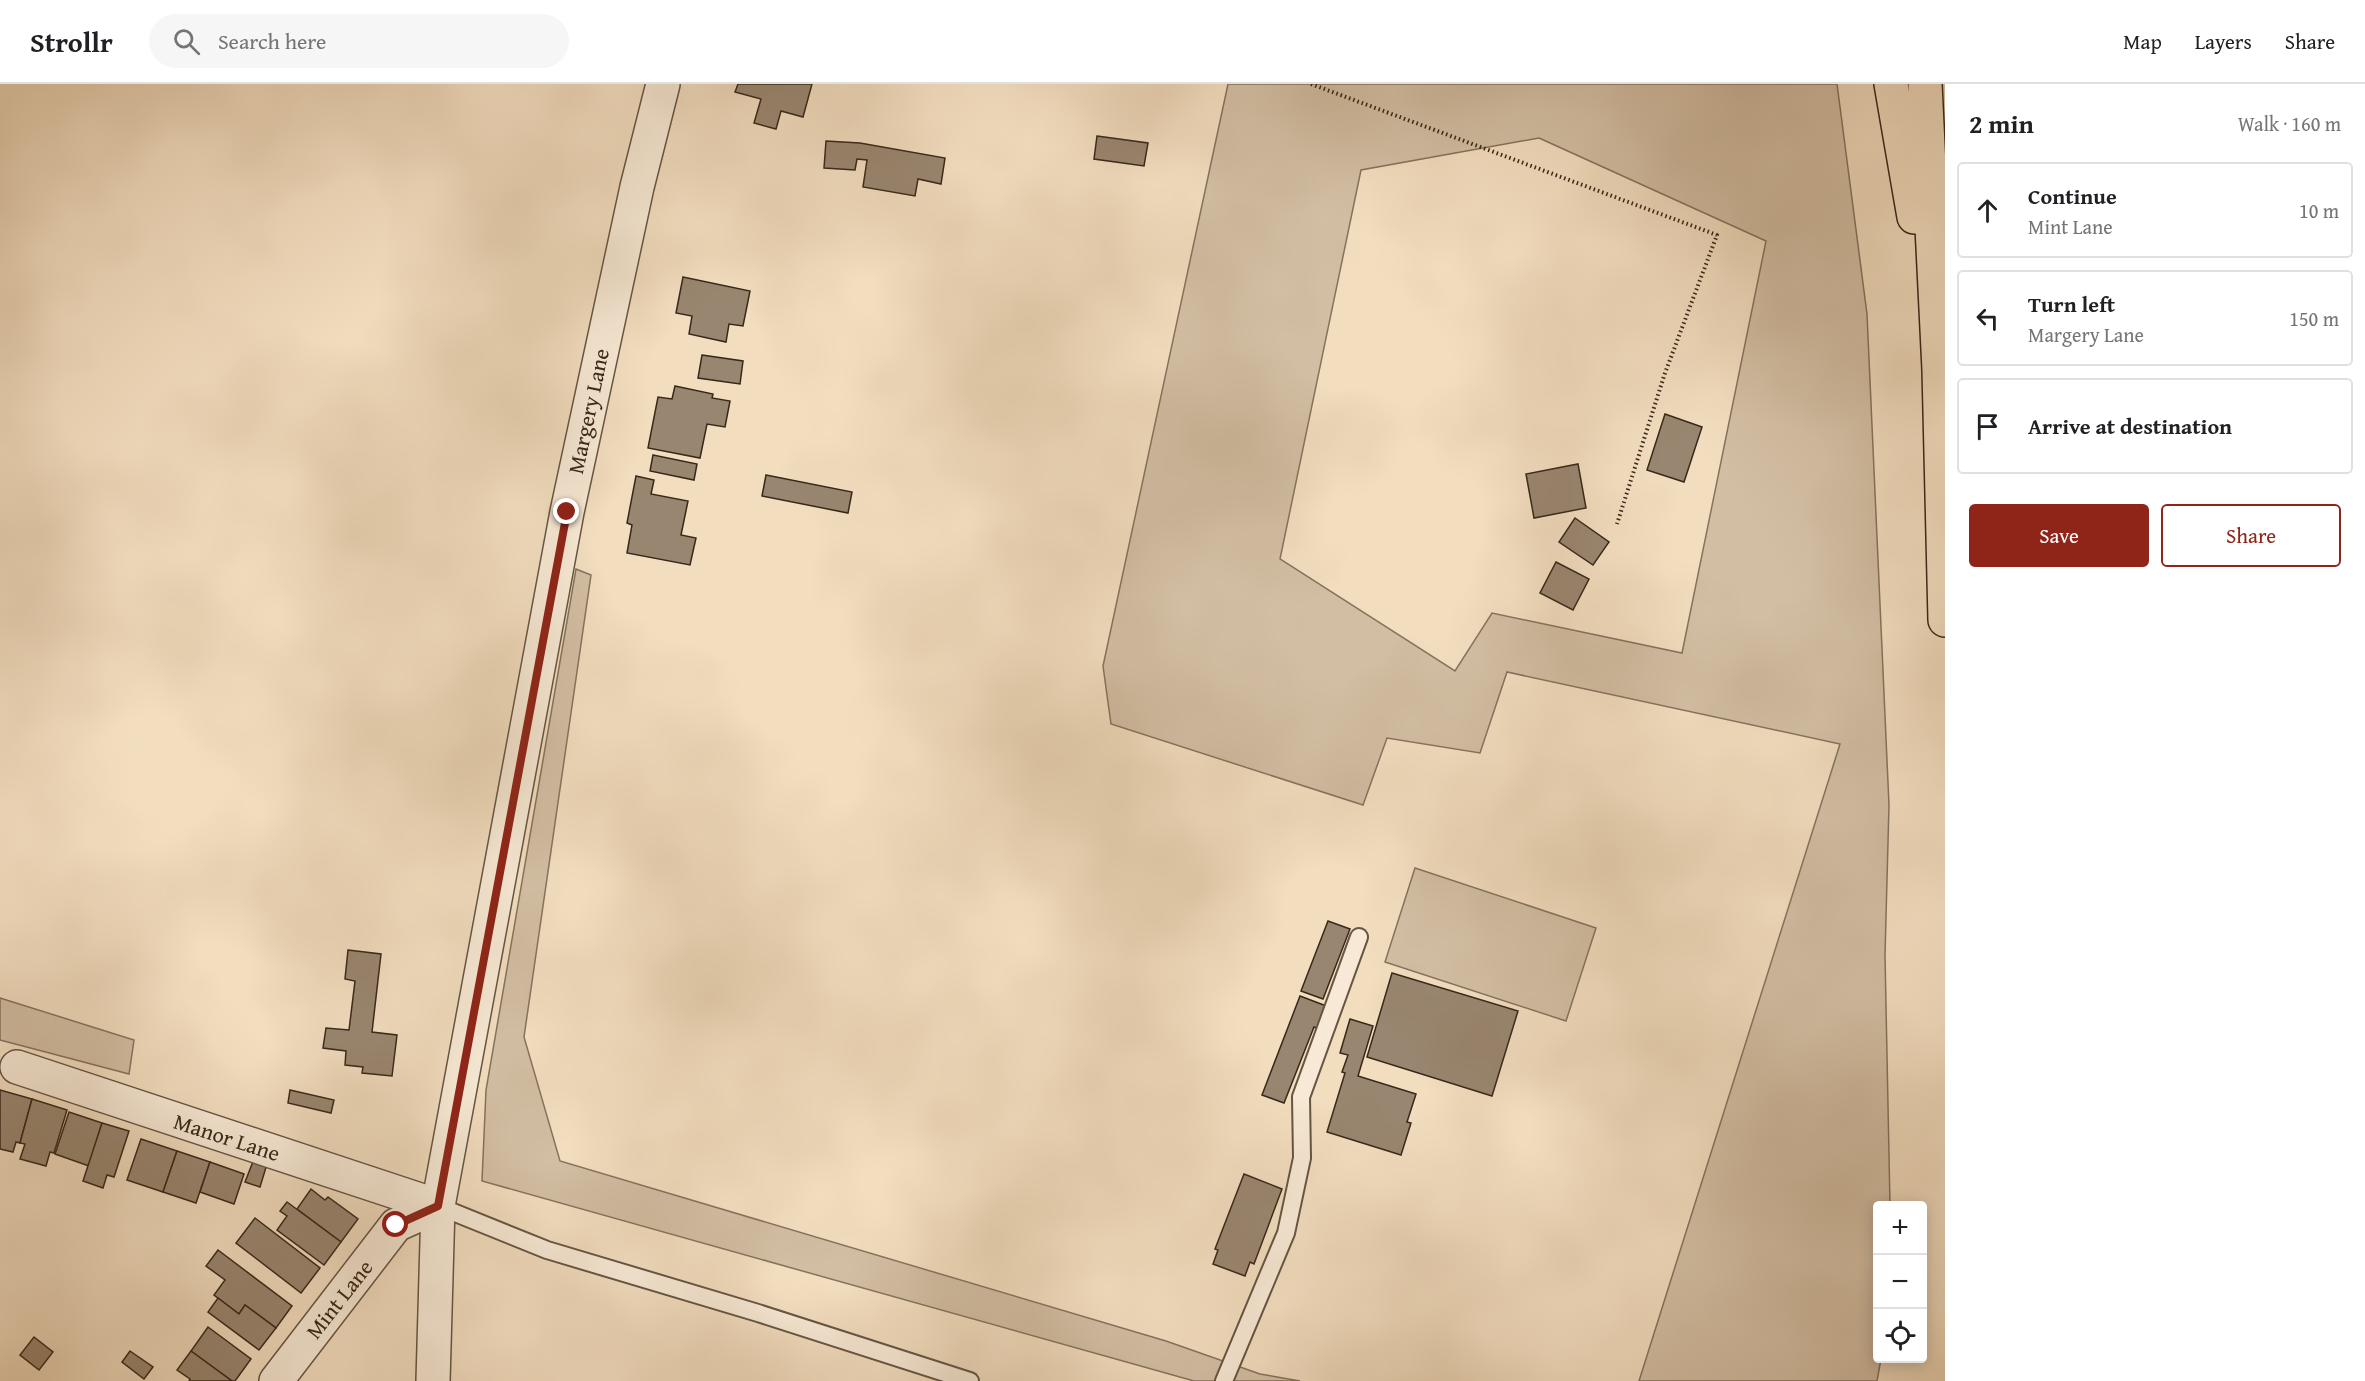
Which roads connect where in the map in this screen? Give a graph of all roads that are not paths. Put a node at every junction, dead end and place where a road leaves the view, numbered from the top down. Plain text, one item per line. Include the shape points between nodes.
1 (663, 84) edge
2 (1891, 84) edge
3 (1925, 84) edge
4 (1939, 370) junction
5 (1945, 620) edge
6 (1359, 937) dead end
7 (17, 1067) dead end
8 (438, 1206) junction
9 (276, 1381) edge
10 (433, 1381) edge
11 (970, 1381) edge
12 (1224, 1381) edge

1 - 8 street, Margery Lane via 567,512
2 - 4 highway
3 - 4 highway
4 - 5 highway
6 - 12 lane via 1301,1097 1302,1158 1286,1233
7 - 8 street, Manor Lane
8 - 9 street, Mint Lane via 396,1225
8 - 10 street, Margery Lane
8 - 11 lane via 547,1250

